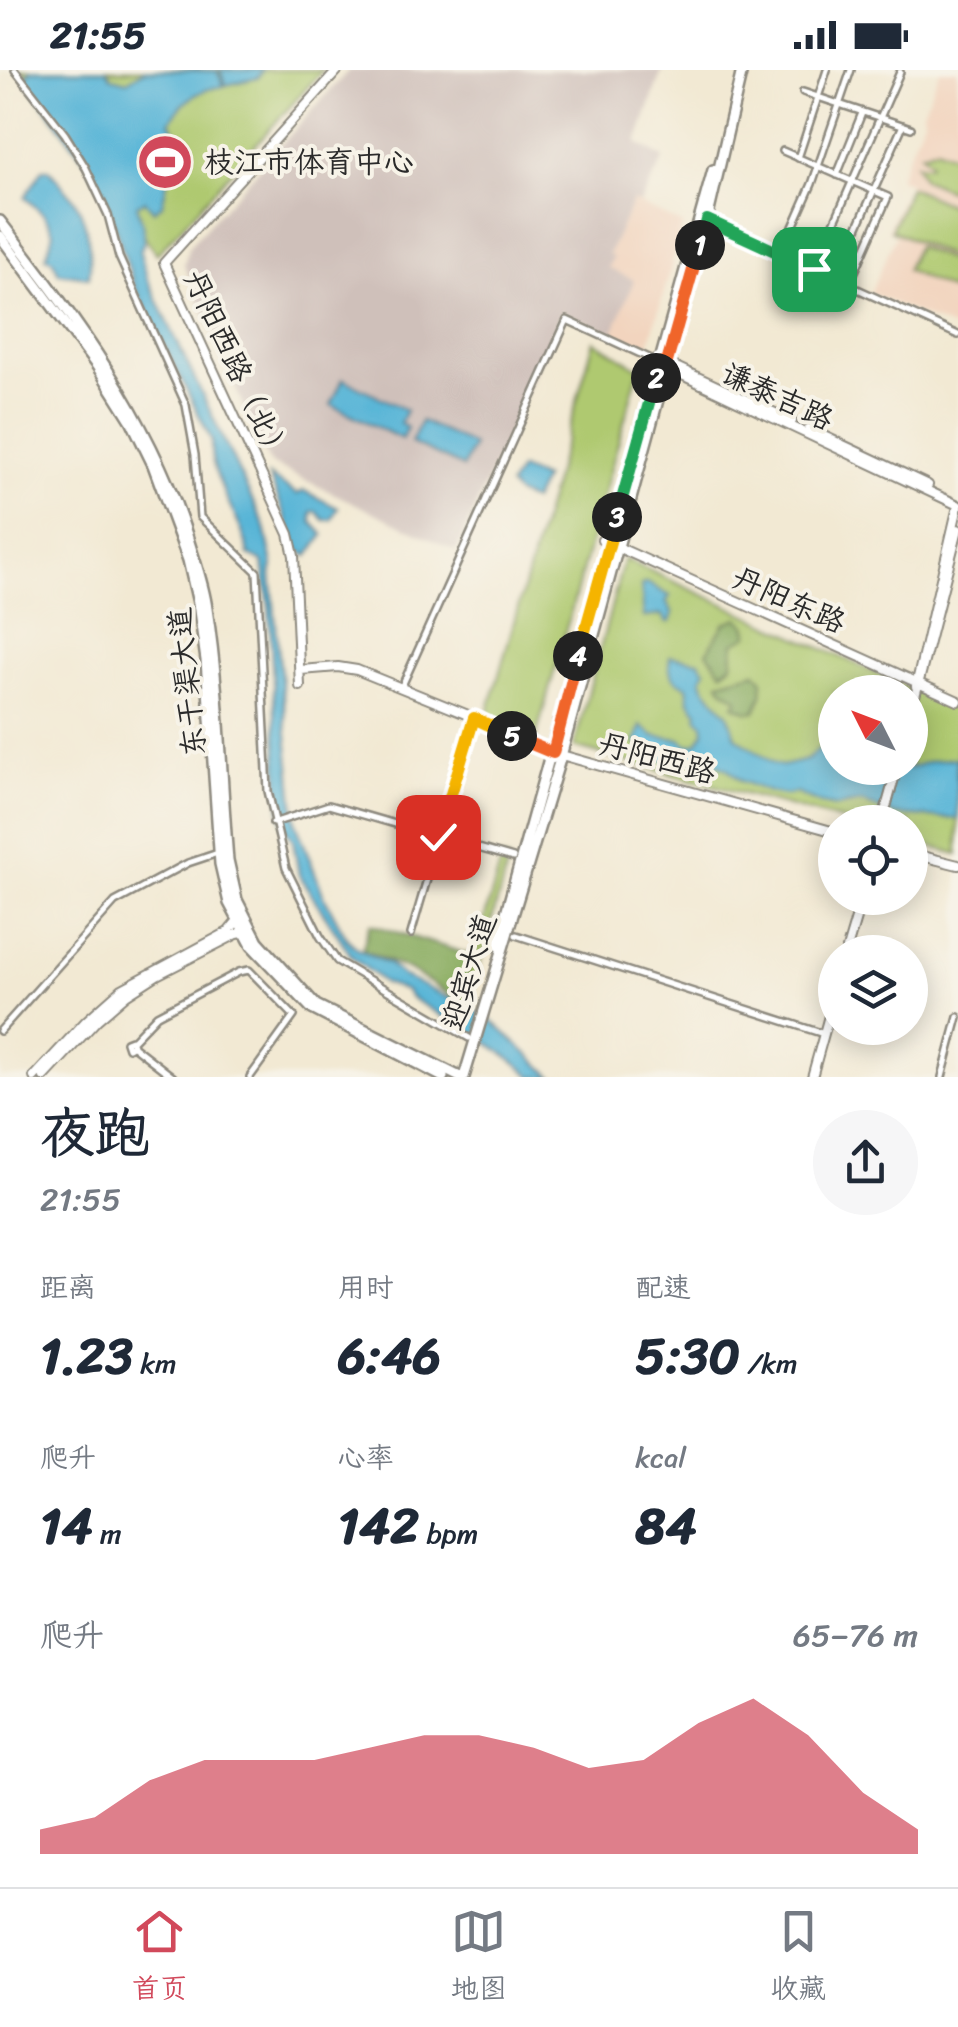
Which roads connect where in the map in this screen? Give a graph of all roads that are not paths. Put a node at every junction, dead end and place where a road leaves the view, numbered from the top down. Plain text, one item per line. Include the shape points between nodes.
1 (15, 70) edge
2 (338, 70) edge
3 (739, 70) edge
4 (827, 70) edge
5 (851, 70) edge
6 (900, 72) edge
7 (803, 92) dead end
8 (818, 97) junction
9 (841, 104) junction
10 (862, 112) junction
11 (880, 118) junction
12 (903, 126) junction
13 (911, 128) dead end
14 (783, 152) dead end
15 (798, 158) junction
16 (818, 167) junction
17 (837, 175) junction
18 (853, 182) junction
19 (874, 191) junction
20 (707, 220) junction
21 (0, 221) edge
22 (0, 236) edge
23 (781, 254) junction
24 (814, 269) junction
25 (835, 279) junction
26 (849, 285) junction
27 (958, 335) edge
28 (664, 364) junction
29 (958, 504) edge
30 (958, 529) edge
31 (609, 544) junction
32 (301, 670) junction
33 (896, 675) edge
34 (920, 675) edge
35 (921, 675) edge
36 (300, 686) dead end
37 (400, 688) junction
38 (928, 689) edge
39 (958, 701) edge
40 (474, 718) junction
41 (557, 754) junction
42 (274, 823) junction
43 (818, 827) edge
44 (438, 837) junction
45 (219, 852) junction
46 (513, 858) dead end
47 (928, 858) edge
48 (958, 865) edge
49 (238, 920) junction
50 (250, 934) junction
51 (411, 934) dead end
52 (516, 936) dead end
53 (958, 1017) edge
54 (0, 1031) edge
55 (818, 1032) edge
56 (472, 1034) junction
57 (821, 1045) edge
58 (56, 1065) junction
59 (34, 1077) edge
60 (44, 1077) edge
61 (54, 1077) edge
62 (173, 1077) edge
63 (250, 1077) edge
64 (443, 1077) edge
65 (460, 1077) edge
66 (812, 1077) edge
67 (942, 1077) edge

1 - 42 street via 65,134 108,215 130,282 186,405 200,517 257,572
2 - 32 street, 丹阳西路（北） via 164,263 289,534
3 - 20 main road, 迎宾大道
3 - 28 main road, 迎宾大道
4 - 8 street
5 - 9 street
6 - 11 street
7 - 8 street
8 - 9 street
8 - 15 street
9 - 10 street
9 - 16 street
10 - 11 street
10 - 17 street
11 - 12 street
11 - 18 street
12 - 13 street
12 - 19 street
14 - 15 street
15 - 16 street
16 - 17 street
16 - 23 street
17 - 18 street
18 - 19 street
18 - 24 street
19 - 25 street
19 - 26 street via 888,198
20 - 23 street
20 - 28 main road, 迎宾大道
21 - 50 main road, 东干渠大道 via 121,389 176,501 207,606 228,860
22 - 45 main road, 东干渠大道 via 132,420 188,560 206,660
23 - 24 street
24 - 25 street
25 - 26 street
26 - 27 street
28 - 29 street, 谦泰吉路
28 - 31 main road, 迎宾大道
28 - 37 street via 567,320
29 - 34 street
30 - 35 street
31 - 33 street, 丹阳东路
31 - 41 main road, 迎宾大道
32 - 36 street, 丹阳西路（北）
32 - 37 street, 丹阳西路 via 358,670
37 - 40 street, 丹阳西路
38 - 39 street, 丹阳东路
40 - 41 street, 丹阳西路
40 - 44 street
41 - 43 street, 丹阳西路
41 - 56 main road, 迎宾大道
42 - 44 street via 329,805
42 - 56 street via 286,868 337,961
44 - 46 street
44 - 51 street
45 - 49 main road, 东干渠大道
45 - 54 street via 115,902
47 - 48 street
49 - 50 main road, 东干渠大道
49 - 59 street via 228,932 122,989
50 - 58 street via 136,988
50 - 64 main road, 东干渠大道 via 264,959 312,1009
50 - 65 main road, 东干渠大道 via 316,1005
52 - 55 street
53 - 67 street
56 - 65 main road, 迎宾大道
57 - 66 street
58 - 60 street
58 - 61 street
62 - 63 street via 132,1043 157,1015 243,970 294,1016

